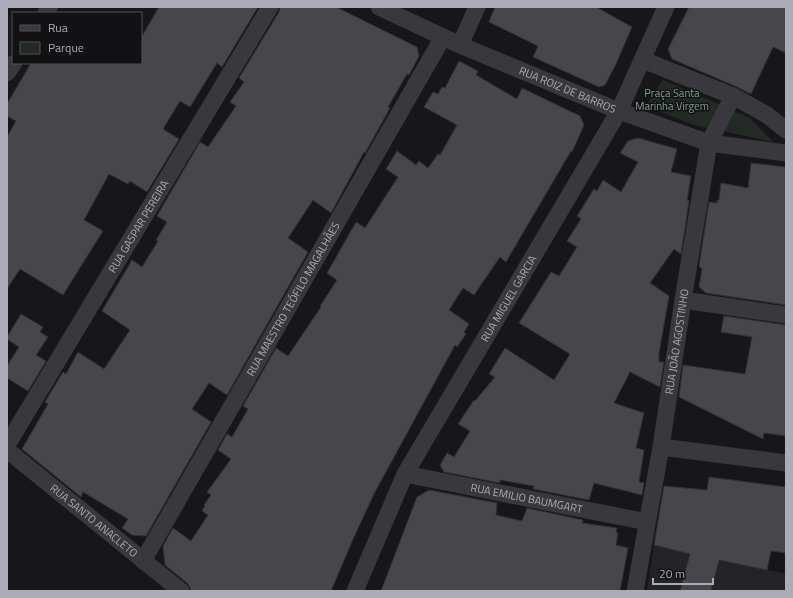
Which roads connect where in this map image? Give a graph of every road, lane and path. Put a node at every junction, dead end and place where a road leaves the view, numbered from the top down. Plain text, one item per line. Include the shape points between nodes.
1 (270, 7) edge
2 (379, 7) edge
3 (477, 7) edge
4 (666, 7) edge
5 (443, 37) junction
6 (460, 45) junction
7 (643, 60) junction
8 (13, 64) edge
9 (7, 74) edge
10 (733, 96) junction
11 (619, 111) junction
12 (786, 130) edge
13 (709, 143) junction
14 (786, 153) edge
15 (683, 300) junction
16 (786, 315) edge
17 (7, 445) edge
18 (661, 447) junction
19 (7, 450) edge
20 (786, 463) edge
21 (405, 474) junction
22 (647, 522) junction
23 (143, 561) junction
24 (181, 591) edge
25 (355, 591) edge
26 (635, 591) edge

1 - 17 street, RUA GASPAR PEREIRA
2 - 5 street, RUA ROIZ DE BARROS
3 - 6 street
4 - 7 street, RUA MIGUEL GARCIA
5 - 6 street, RUA ROIZ DE BARROS
5 - 23 street, RUA MAESTRO TEÓFILO MAGALHÃES
6 - 11 street, RUA ROIZ DE BARROS
7 - 10 street
7 - 11 street, RUA MIGUEL GARCIA
8 - 9 street
10 - 12 street via 767,115
10 - 13 street, RUA JOÃO AGOSTINHO
11 - 13 street, RUA ROIZ DE BARROS
11 - 21 street, RUA MIGUEL GARCIA
13 - 14 street, RUA ROIZ DE BARROS
13 - 15 street, RUA JOÃO AGOSTINHO
15 - 16 street
15 - 18 street, RUA JOÃO AGOSTINHO
18 - 20 street
18 - 22 street, RUA JOÃO AGOSTINHO
19 - 23 street, RUA SANTO ANACLETO
21 - 22 street, RUA EMILIO BAUMGART
21 - 25 street, RUA MIGUEL GARCIA
22 - 26 street, RUA JOÃO AGOSTINHO
23 - 24 street, RUA SANTO ANACLETO

